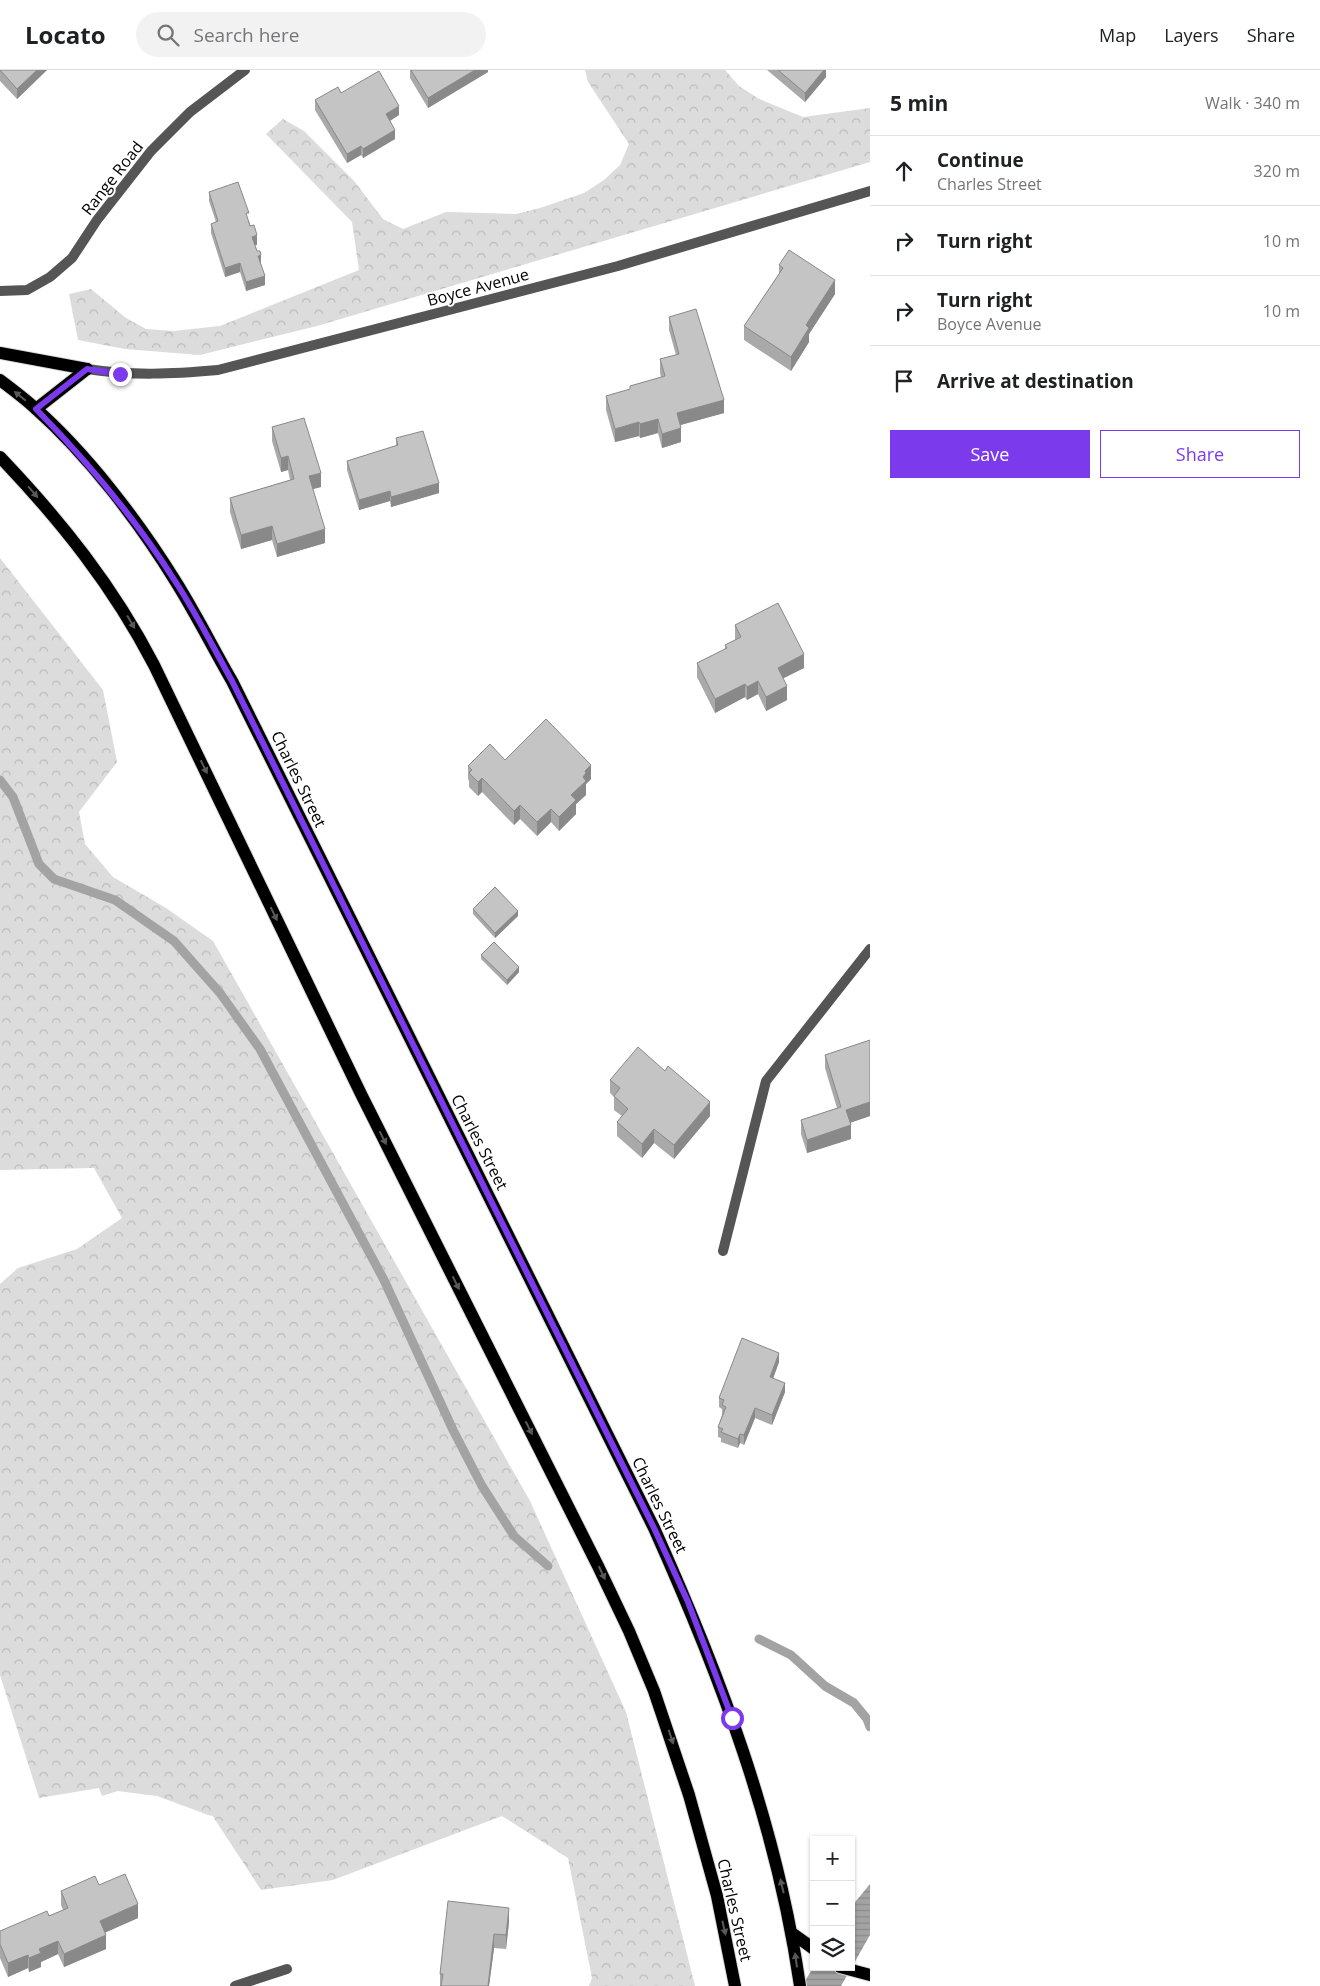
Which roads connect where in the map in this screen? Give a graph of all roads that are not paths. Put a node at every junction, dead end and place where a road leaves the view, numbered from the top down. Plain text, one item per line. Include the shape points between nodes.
1 (246, 70) edge
2 (870, 191) edge
3 (0, 291) edge
4 (0, 353) edge
5 (87, 369) junction
6 (0, 380) edge
7 (36, 409) junction
8 (0, 457) edge
9 (870, 949) edge
10 (724, 1251) dead end
11 (792, 1934) junction
12 (810, 1946) edge
13 (287, 1969) dead end
14 (855, 1971) edge
15 (870, 1975) edge
16 (235, 1986) edge
17 (736, 1986) edge
18 (800, 1986) edge

1 - 3 street, Range Road via 190,112 151,151 72,258 50,277 27,290
2 - 5 street, Boyce Avenue via 618,266 218,370 120,374
4 - 5 main road
5 - 7 main road
7 -> 6 main road, Charles Street
11 -> 7 main road, Charles Street via 754,1780 688,1602 650,1519 232,681 176,582 142,531 108,487
8 -> 17 main road, Charles Street via 88,558 134,628 159,674 361,1094 598,1566 654,1692 673,1746 717,1896
9 - 10 street via 766,1081
11 - 12 main road
18 -> 11 main road, Charles Street
13 - 16 street
14 - 15 main road

